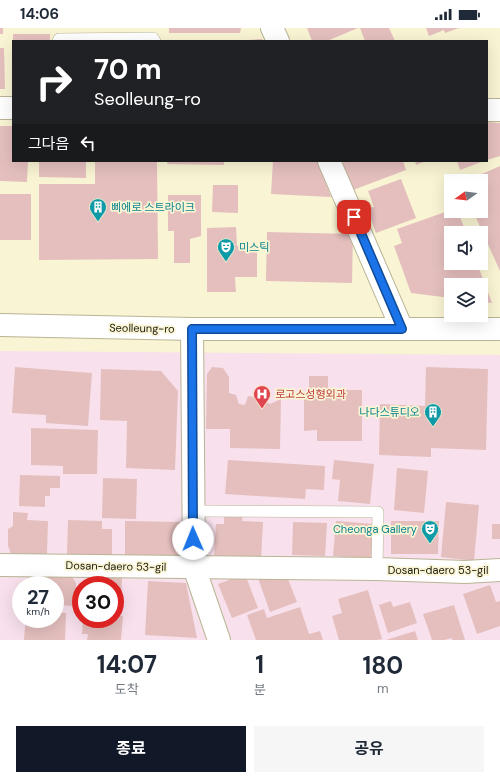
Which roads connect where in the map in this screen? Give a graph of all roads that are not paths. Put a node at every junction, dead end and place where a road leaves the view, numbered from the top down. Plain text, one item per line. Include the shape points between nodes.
1 (272, 28) edge
2 (58, 40) edge
3 (154, 40) edge
4 (278, 40) edge
5 (0, 108) edge
6 (12, 108) edge
7 (488, 110) edge
8 (500, 110) edge
9 (330, 162) edge
10 (0, 325) edge
11 (192, 329) junction
12 (402, 329) junction
13 (500, 329) edge
14 (193, 511) junction
15 (0, 565) edge
16 (194, 567) junction
17 (377, 569) junction
18 (500, 570) edge
19 (219, 640) edge

1 - 4 street
2 - 3 lane
5 - 6 street
7 - 8 street
9 - 12 street
10 - 11 street, Seolleung-ro
11 - 12 street, Seolleung-ro
11 - 14 street
12 - 13 street, Seolleung-ro
14 - 16 street
14 - 17 lane, Dosan-daero 53-gil via 378,512
15 - 16 street, Dosan-daero 53-gil
16 - 17 street, Dosan-daero 53-gil
16 - 19 street
17 - 18 street, Dosan-daero 53-gil via 465,572

